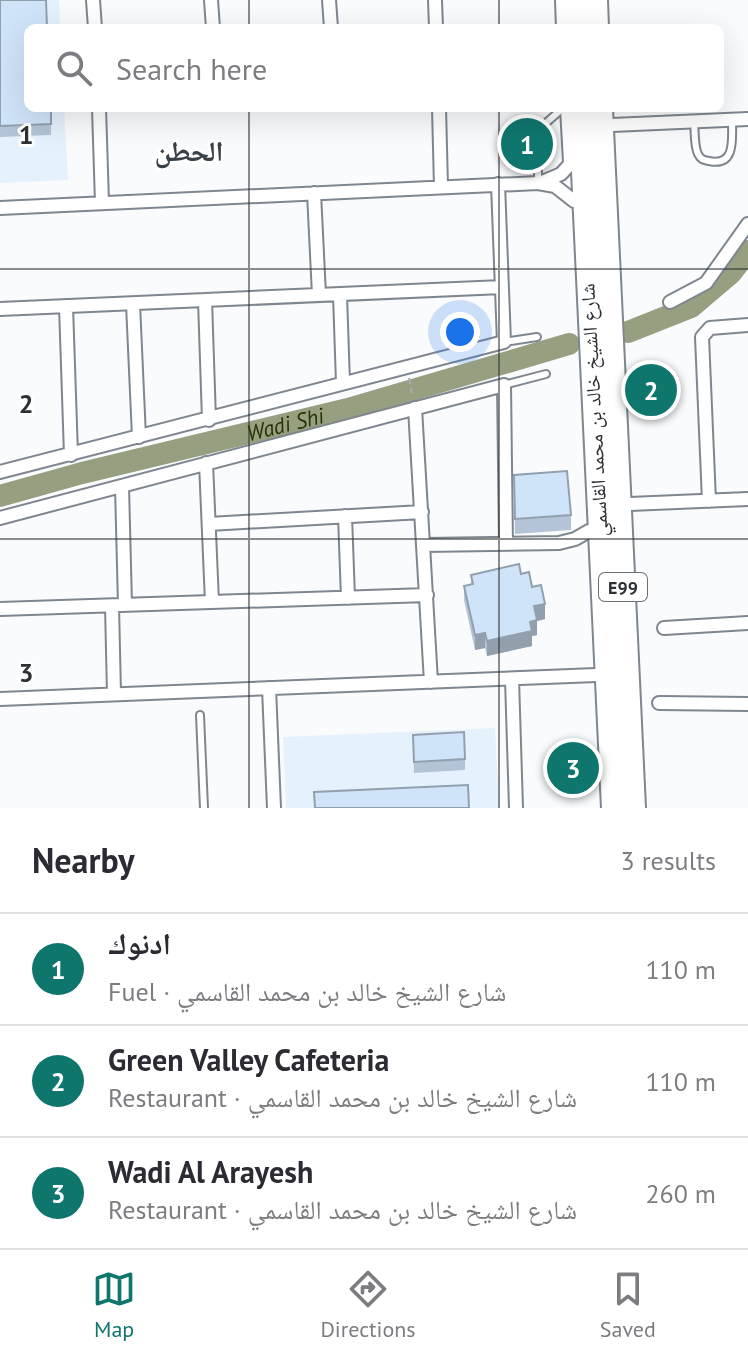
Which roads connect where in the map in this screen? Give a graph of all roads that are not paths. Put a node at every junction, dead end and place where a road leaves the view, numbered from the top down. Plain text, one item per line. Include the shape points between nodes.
1 (93, 0) edge
2 (211, 0) edge
3 (329, 0) edge
4 (435, 0) edge
5 (606, 0) edge
6 (575, 1) edge
7 (95, 24) edge
8 (213, 24) edge
9 (331, 24) edge
10 (436, 24) edge
11 (566, 24) edge
12 (576, 24) edge
13 (594, 24) edge
14 (607, 24) edge
15 (99, 112) edge
16 (439, 112) edge
17 (561, 112) edge
18 (566, 112) edge
19 (580, 112) edge
20 (608, 114) edge
21 (748, 119) edge
22 (732, 120) junction
23 (694, 122) junction
24 (572, 162) junction
25 (538, 183) junction
26 (498, 184) junction
27 (441, 187) junction
28 (610, 192) junction
29 (314, 193) junction
30 (574, 201) junction
31 (102, 203) junction
32 (0, 208) edge
33 (748, 224) edge
34 (582, 281) junction
35 (502, 287) junction
36 (319, 295) junction
37 (340, 295) junction
38 (205, 300) junction
39 (670, 302) dead end
40 (133, 304) junction
41 (66, 306) junction
42 (599, 306) junction
43 (0, 309) edge
44 (748, 325) edge
45 (537, 337) dead end
46 (504, 342) junction
47 (602, 365) junction
48 (546, 374) dead end
49 (343, 383) junction
50 (504, 385) junction
51 (414, 405) junction
52 (209, 420) junction
53 (139, 437) junction
54 (71, 455) junction
55 (206, 463) junction
56 (0, 472) edge
57 (122, 486) junction
58 (748, 499) edge
59 (709, 501) junction
60 (630, 504) junction
61 (422, 512) junction
62 (345, 516) junction
63 (0, 518) edge
64 (209, 524) junction
65 (589, 531) junction
66 (506, 544) junction
67 (424, 545) junction
68 (427, 595) junction
69 (348, 598) junction
70 (212, 602) junction
71 (119, 606) junction
72 (0, 609) edge
73 (748, 623) edge
74 (664, 628) dead end
75 (596, 675) junction
76 (512, 679) junction
77 (431, 682) junction
78 (269, 688) junction
79 (114, 694) junction
80 (0, 699) edge
81 (659, 703) dead end
82 (748, 704) edge
83 (604, 707) junction
84 (200, 715) dead end
85 (636, 733) junction
86 (204, 808) edge
87 (274, 808) edge
88 (516, 808) edge
89 (603, 808) edge
90 (613, 808) edge
91 (621, 808) edge
92 (634, 808) edge
93 (645, 808) edge

1 - 7 street
2 - 8 street
3 - 9 street
4 - 10 street
5 - 14 street
6 - 11 street
6 - 12 highway
6 - 13 highway
15 - 31 street
16 - 27 street
17 - 25 lane via 537,134
18 - 24 street
19 - 34 highway, شارع الشيخ خالد بن محمد القاسمي / E99
20 - 23 street
20 - 28 highway, شارع الشيخ خالد بن محمد القاسمي / E99
21 - 22 street
22 - 23 street
22 - 23 lane via 733,146 723,162 703,160 698,154
24 - 25 street via 561,174
24 - 30 street
25 - 26 street
25 - 30 street via 562,190
26 - 27 street
26 - 35 street
27 - 29 street
28 - 42 highway, شارع الشيخ خالد بن محمد القاسمي / E99
28 - 60 street
29 - 31 street
29 - 36 street
30 - 34 street
31 - 32 street
33 - 39 street via 706,283
34 - 42 highway, شارع الشيخ خالد بن محمد القاسمي / E99
34 - 65 street
35 - 37 street
35 - 46 street
36 - 37 street
36 - 38 street
37 - 49 street
38 - 40 street
38 - 52 street
40 - 41 street
40 - 53 street
41 - 43 street
41 - 54 street
42 - 47 highway, شارع الشيخ خالد بن محمد القاسمي / E99
44 - 59 street via 710,328 702,337
45 - 46 lane
46 - 49 street
47 - 83 highway, شارع الشيخ خالد بن محمد القاسمي / E99
47 - 85 highway, شارع الشيخ خالد بن محمد القاسمي / E99
48 - 50 lane
49 - 52 street
50 - 51 street
50 - 66 street
51 - 55 street
51 - 61 street
52 - 53 street
53 - 54 street
54 - 56 street
55 - 57 street
55 - 64 street
57 - 63 street
57 - 71 street
58 - 59 street
59 - 60 street
60 - 85 street
61 - 62 street
61 - 67 street
62 - 64 street
62 - 69 street
64 - 70 street
65 - 66 street via 568,542
65 - 75 street
66 - 67 street
67 - 68 street
68 - 69 street
68 - 77 street
69 - 70 street
70 - 71 street
71 - 72 street
71 - 79 street
73 - 74 street
75 - 76 street
75 - 83 street
76 - 77 street
76 - 88 street
77 - 78 street
78 - 79 street
78 - 87 street
79 - 80 street
81 - 82 street
83 - 89 street
83 - 90 highway, شارع الشيخ خالد بن محمد القاسمي / E99
83 - 91 highway via 617,739
84 - 86 lane
85 - 92 highway, شارع الشيخ خالد بن محمد القاسمي / E99
85 - 93 street

